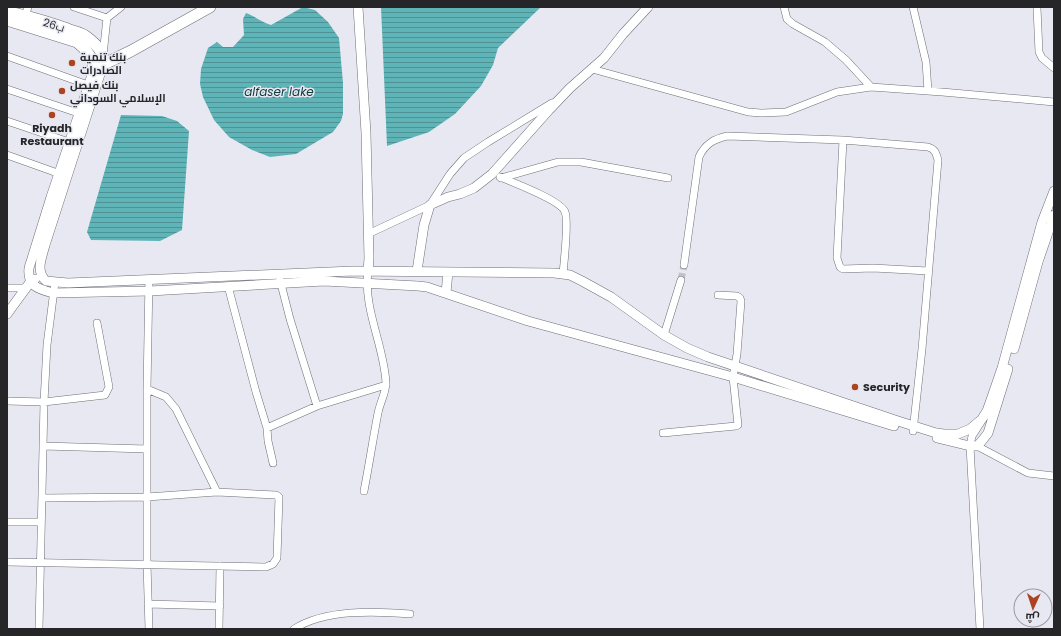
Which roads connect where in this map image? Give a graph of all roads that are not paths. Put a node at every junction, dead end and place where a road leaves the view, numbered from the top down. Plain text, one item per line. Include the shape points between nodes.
1 (74, 7) edge
2 (121, 7) edge
3 (210, 7) edge
4 (358, 7) edge
5 (648, 7) edge
6 (784, 7) edge
7 (913, 7) edge
8 (1037, 8) dead end
9 (7, 11) edge
10 (27, 12) edge
11 (108, 18) junction
12 (7, 20) edge
13 (7, 56) edge
14 (97, 59) junction
15 (1054, 68) edge
16 (592, 69) junction
17 (88, 85) junction
18 (871, 87) junction
19 (7, 89) edge
20 (928, 91) junction
21 (560, 98) junction
22 (1054, 102) edge
23 (82, 114) junction
24 (7, 121) edge
25 (844, 140) junction
26 (69, 142) junction
27 (7, 155) edge
28 (492, 174) junction
29 (62, 175) junction
30 (501, 178) junction
31 (668, 178) dead end
32 (1054, 191) edge
33 (430, 205) junction
34 (1054, 214) edge
35 (368, 234) junction
36 (684, 265) tunnel mouth
37 (368, 271) junction
38 (417, 271) junction
39 (928, 271) junction
40 (448, 272) junction
41 (278, 274) junction
42 (563, 274) junction
43 (42, 276) junction
44 (209, 277) junction
45 (324, 277) junction
46 (150, 279) junction
47 (681, 280) tunnel mouth
48 (107, 281) junction
49 (55, 282) junction
50 (366, 282) junction
51 (281, 284) junction
52 (28, 285) junction
53 (414, 285) junction
54 (228, 286) junction
55 (210, 287) junction
56 (7, 288) edge
57 (150, 291) junction
58 (53, 292) junction
59 (107, 292) junction
60 (446, 293) junction
61 (718, 295) dead end
62 (1023, 304) junction
63 (7, 314) edge
64 (97, 323) dead end
65 (664, 335) junction
66 (735, 366) junction
67 (733, 377) junction
68 (386, 385) junction
69 (147, 389) junction
70 (7, 402) edge
71 (44, 402) junction
72 (831, 403) junction
73 (317, 406) junction
74 (982, 419) junction
75 (267, 428) junction
76 (914, 429) junction
77 (663, 433) dead end
78 (43, 446) junction
79 (974, 446) junction
80 (147, 449) junction
81 (273, 463) dead end
82 (1054, 476) edge
83 (364, 491) dead end
84 (217, 492) junction
85 (147, 497) junction
86 (42, 498) junction
87 (7, 522) edge
88 (41, 522) junction
89 (7, 562) edge
90 (40, 563) junction
91 (147, 564) junction
92 (220, 566) junction
93 (148, 604) junction
94 (220, 606) junction
95 (410, 614) dead end
96 (39, 629) edge
97 (149, 629) edge
98 (219, 629) edge
99 (294, 629) edge
100 (980, 629) edge

1 - 11 street
2 - 11 street
3 - 14 highway via 131,51
4 - 35 street via 366,133
5 - 16 street
6 - 18 street via 787,18 793,24 825,42
7 - 20 street via 926,62
8 - 15 street via 1040,52 1042,58
9 - 10 highway, 26ب
10 - 14 highway, 26ب via 84,35
11 - 14 street
12 - 14 highway, 26ب via 77,42
13 - 17 street
14 - 17 street
14 - 23 street
16 - 18 street via 748,112 761,113 786,112 837,92
16 - 21 street
17 - 23 street
18 - 20 street
19 - 23 street
20 - 22 street
21 - 28 street
21 - 33 street via 464,158
23 - 26 street
23 - 29 street
24 - 26 street
25 - 36 street via 728,136 708,143 700,157
25 - 39 street via 928,147 936,153 938,160
25 - 39 street via 837,258 840,267
26 - 29 street
27 - 29 street
28 - 30 street
28 - 33 street via 474,188
29 - 43 street via 40,267
29 - 52 street via 29,268
30 - 31 street via 558,162 581,162
30 - 42 street via 549,199 565,210
32 - 62 street via 1042,222
33 - 35 street
33 - 38 street via 424,225
34 - 62 street
35 - 37 street
37 - 38 street
37 - 45 street
37 - 50 street
38 - 40 street
38 - 53 street
39 - 76 street
40 - 42 street
40 - 60 street
41 - 44 street
41 - 45 street
41 - 51 street
42 - 65 street via 570,275 611,297
43 - 49 street
43 - 52 street
44 - 46 street
44 - 55 street
45 - 50 street
45 - 51 street
46 - 48 street
46 - 57 street
47 - 65 street
48 - 49 street
48 - 59 street
49 - 58 street
50 - 53 street
50 - 68 street via 384,363
51 - 54 street
51 - 73 street
52 - 56 street
52 - 58 street
52 - 63 street
53 - 60 street
54 - 55 street
54 - 75 street
55 - 57 street
57 - 59 street
57 - 69 street
58 - 59 street
58 - 71 street
60 - 67 street via 528,321
61 - 66 street via 740,298
62 - 74 street via 987,411
62 - 79 street via 988,433
64 - 71 street via 109,387 105,395
65 - 66 street via 687,348
66 - 67 street
66 - 72 street
67 - 72 street
67 - 77 street via 738,425
68 - 73 street
68 - 83 street
69 - 80 street
69 - 84 street via 166,397 176,409
70 - 71 street
71 - 78 street
72 - 76 street
73 - 75 street
74 - 76 street via 970,429 958,434
74 - 79 street via 972,436
75 - 81 street
76 - 79 street
78 - 80 street
78 - 86 street
79 - 82 street via 1028,473
79 - 100 street
80 - 85 street
84 - 85 street
84 - 92 street via 276,494 279,497 277,558 274,564
85 - 86 street
85 - 91 street
86 - 88 street
87 - 88 street
88 - 90 street
89 - 90 street
90 - 91 street
90 - 96 street
91 - 92 street
91 - 93 street
92 - 94 street
93 - 94 street
93 - 97 street
94 - 98 street
95 - 99 street via 389,612 326,616

